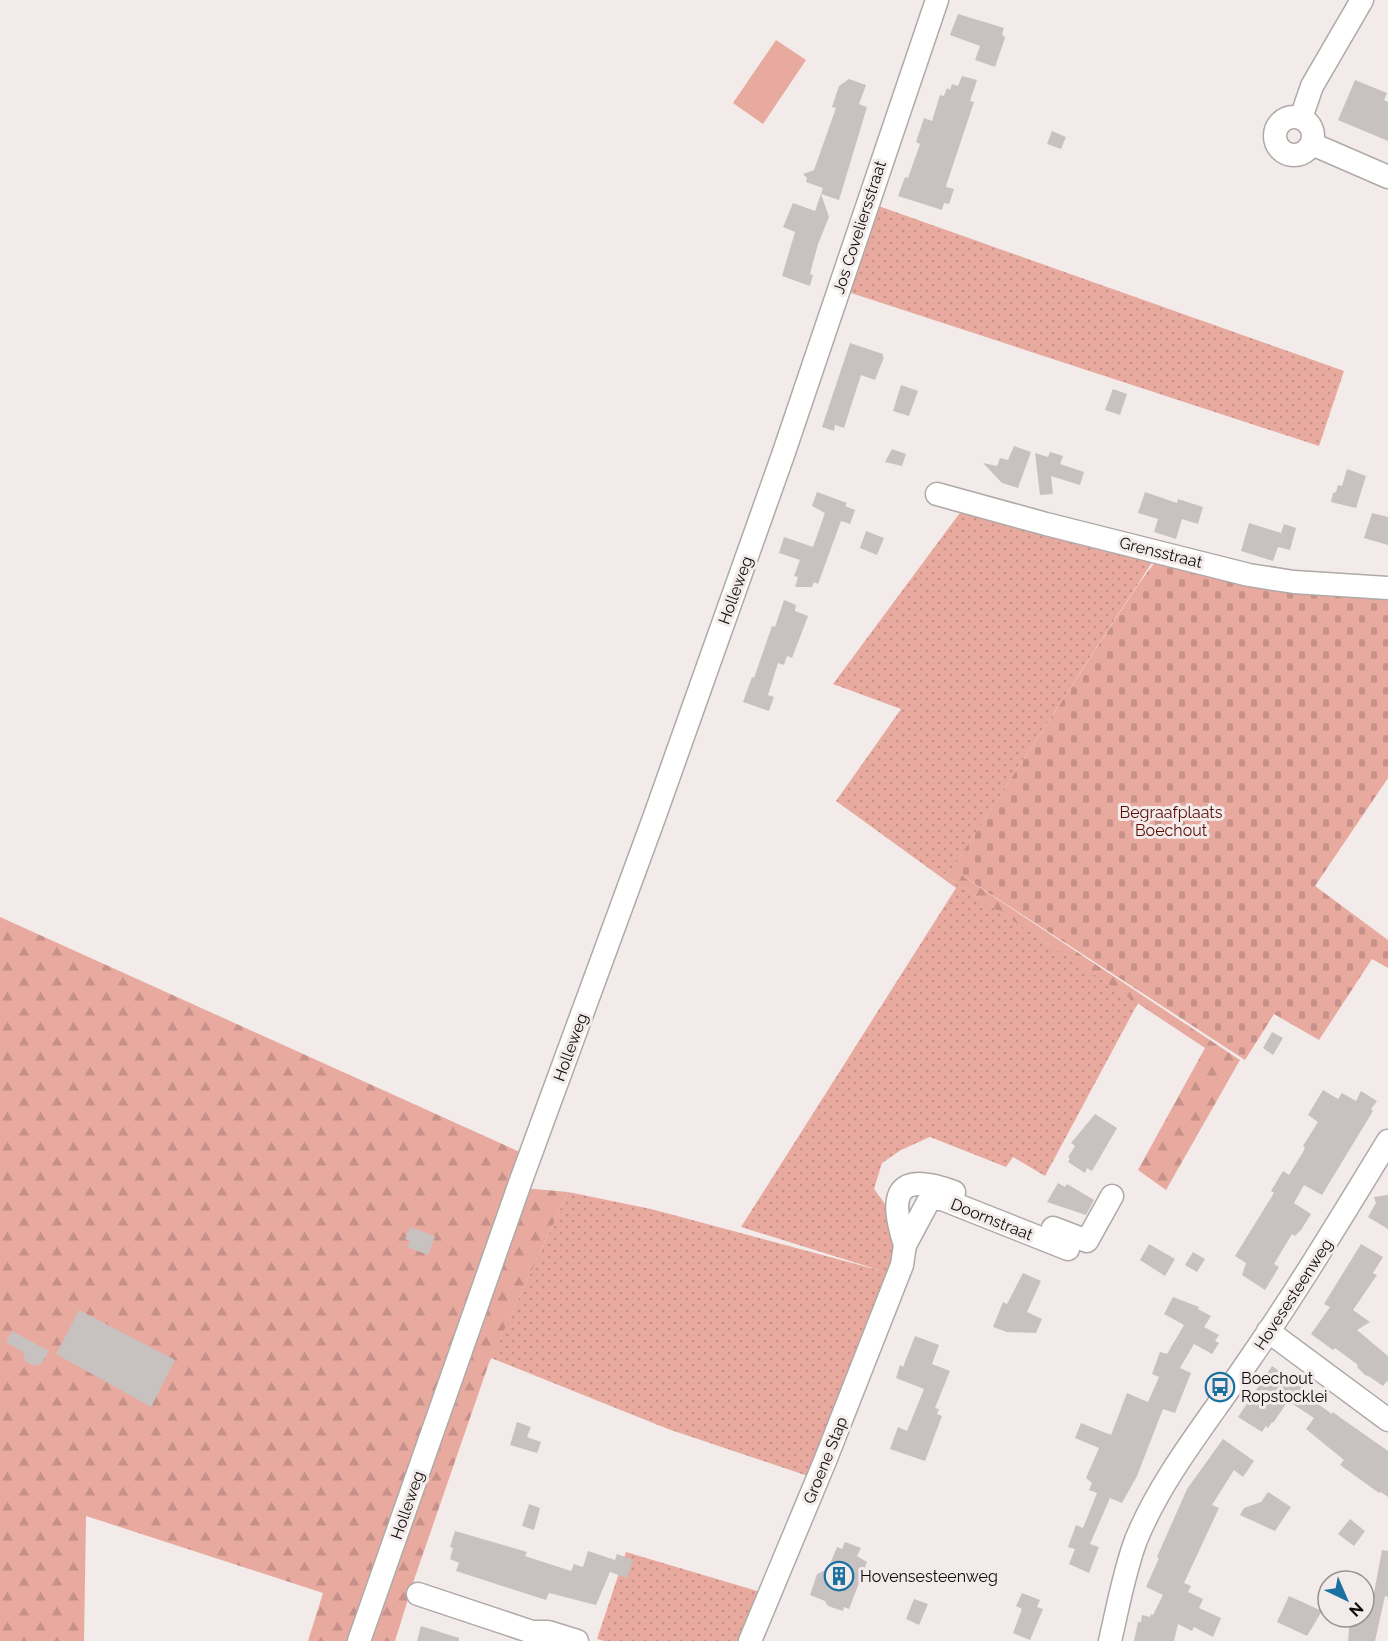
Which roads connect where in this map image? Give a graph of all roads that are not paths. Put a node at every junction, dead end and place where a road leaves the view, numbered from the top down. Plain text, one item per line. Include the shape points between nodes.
1 (937, 0) edge
2 (1362, 0) edge
3 (1301, 118) junction
4 (1312, 144) junction
5 (1388, 177) edge
6 (783, 455) joint
7 (937, 494) dead end
8 (1388, 588) edge
9 (1388, 1141) edge
10 (1112, 1196) dead end
11 (905, 1245) junction
12 (1068, 1249) dead end
13 (896, 1279) joint
14 (1268, 1331) junction
15 (1388, 1420) edge
16 (418, 1594) dead end
17 (359, 1641) edge
18 (577, 1641) edge
19 (750, 1641) edge
20 (1110, 1641) edge

1 - 6 street, Jos Coveliersstraat
2 - 3 street via 1312,86
3 - 4 street via 1312,128
3 - 4 street via 1282,121 1276,131 1276,143 1284,152 1295,155 1304,153
4 - 5 street
6 - 17 street, Holleweg
7 - 8 street, Grensstraat via 1249,574 1294,582
9 - 14 street, Hovesesteenweg
10 - 11 street via 1087,1241 919,1182 901,1191 897,1200
11 - 12 street, Doornstraat via 925,1207 938,1198
11 - 13 street, Doornstraat
13 - 19 street, Groene Stap
14 - 15 street
14 - 20 street, Hovesesteenweg via 1150,1511 1126,1572
16 - 18 street via 532,1632 548,1632

